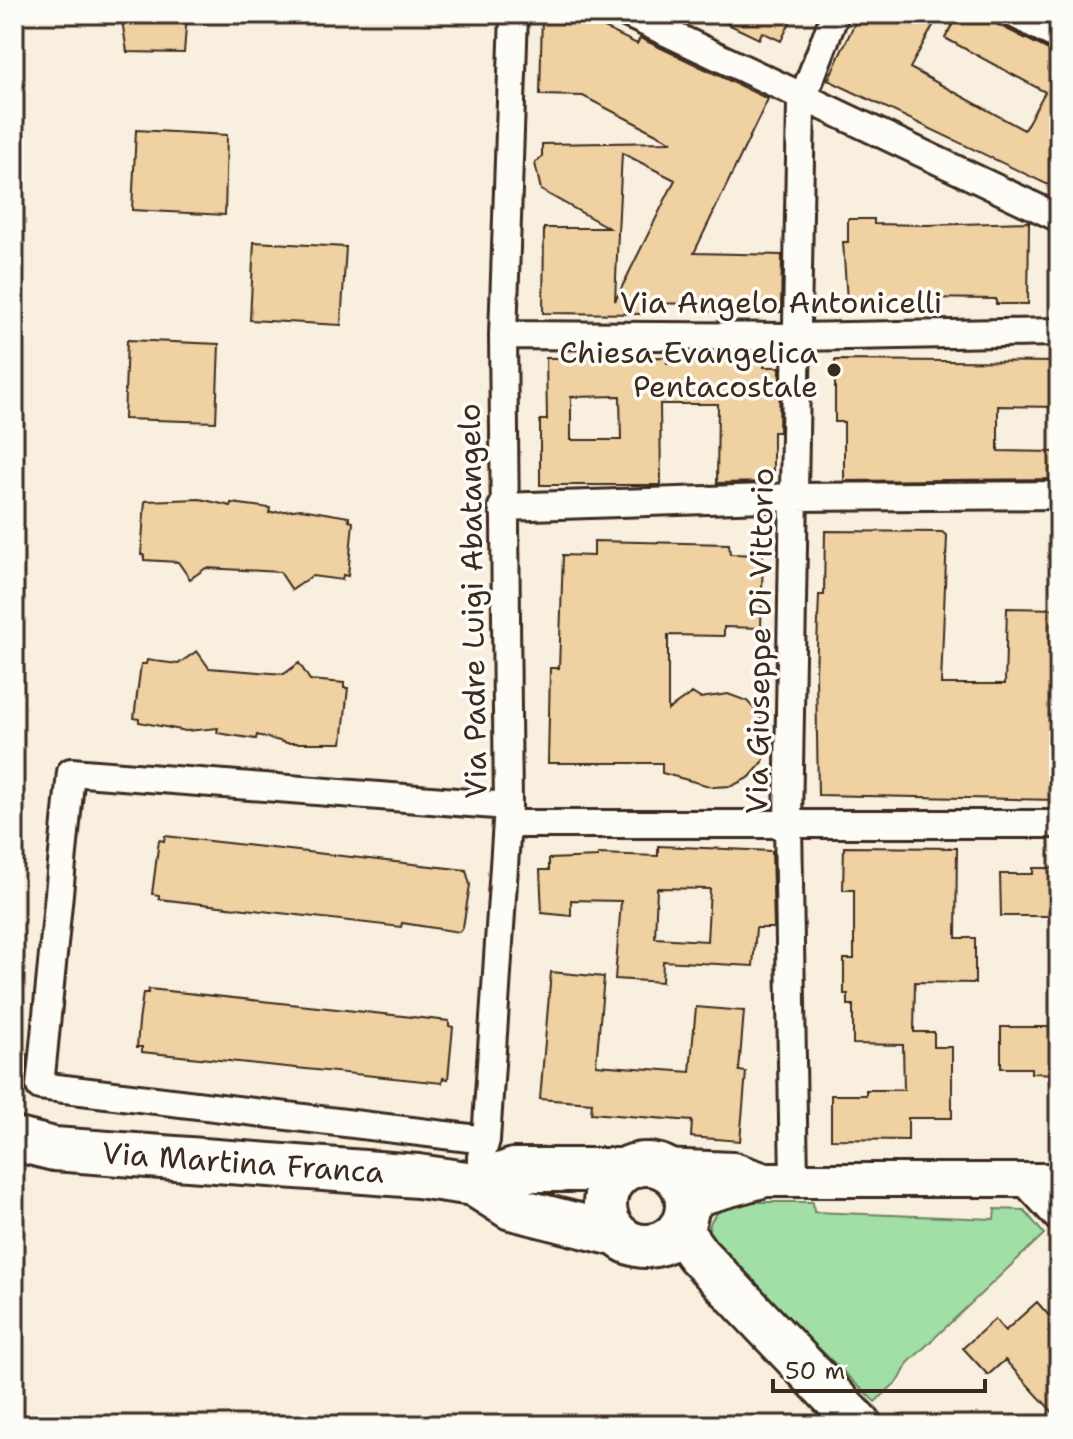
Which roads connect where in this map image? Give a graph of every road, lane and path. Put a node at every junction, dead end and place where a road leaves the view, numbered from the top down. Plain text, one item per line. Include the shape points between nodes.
1 (514, 14) edge
2 (628, 14) edge
3 (835, 14) edge
4 (1014, 14) edge
5 (1059, 37) edge
6 (802, 100) junction
7 (1059, 218) edge
8 (1059, 332) edge
9 (503, 335) junction
10 (797, 337) junction
11 (1059, 495) edge
12 (794, 497) junction
13 (502, 507) junction
14 (508, 815) junction
15 (788, 823) junction
16 (1059, 824) edge
17 (14, 1139) edge
18 (486, 1140) junction
19 (643, 1168) junction
20 (780, 1180) junction
21 (1023, 1180) junction
22 (1059, 1180) edge
23 (473, 1184) junction
24 (1059, 1219) edge
25 (682, 1223) junction
26 (628, 1240) junction
27 (768, 1332) junction
28 (860, 1425) edge

1 - 9 street, Via Padre Luigi Abatangelo
2 - 6 street
3 - 6 street
4 - 5 street
6 - 7 street
6 - 10 street, Via Giuseppe Di Vittorio
8 - 10 street, Via Angelo Antonicelli
9 - 10 street, Via Angelo Antonicelli
9 - 13 street, Via Padre Luigi Abatangelo
10 - 12 street, Via Giuseppe Di Vittorio
11 - 12 street
12 - 13 street
12 - 15 street, Via Giuseppe Di Vittorio
13 - 14 street, Via Padre Luigi Abatangelo
14 - 15 street
14 - 18 street, Via Padre Luigi Abatangelo
14 - 18 street via 71,772 40,1086
15 - 16 street
15 - 20 street, Via Giuseppe Di Vittorio
17 - 23 main road, Via Martina Franca via 54,1149
18 - 23 street, Via Padre Luigi Abatangelo
19 - 20 street via 733,1169
19 - 23 main road, Via Martina Franca via 514,1170
19 - 25 main road via 672,1173 686,1193
19 - 26 main road via 615,1178 606,1201 611,1225
20 - 21 street
20 - 25 street via 701,1198
21 - 22 street
21 - 24 street
23 - 26 main road, Via Martina Franca via 511,1208
25 - 26 main road via 661,1243
25 - 27 main road, Via Martina Franca via 698,1255
26 - 27 main road, Via Martina Franca
27 - 28 main road, Via Martina Franca

